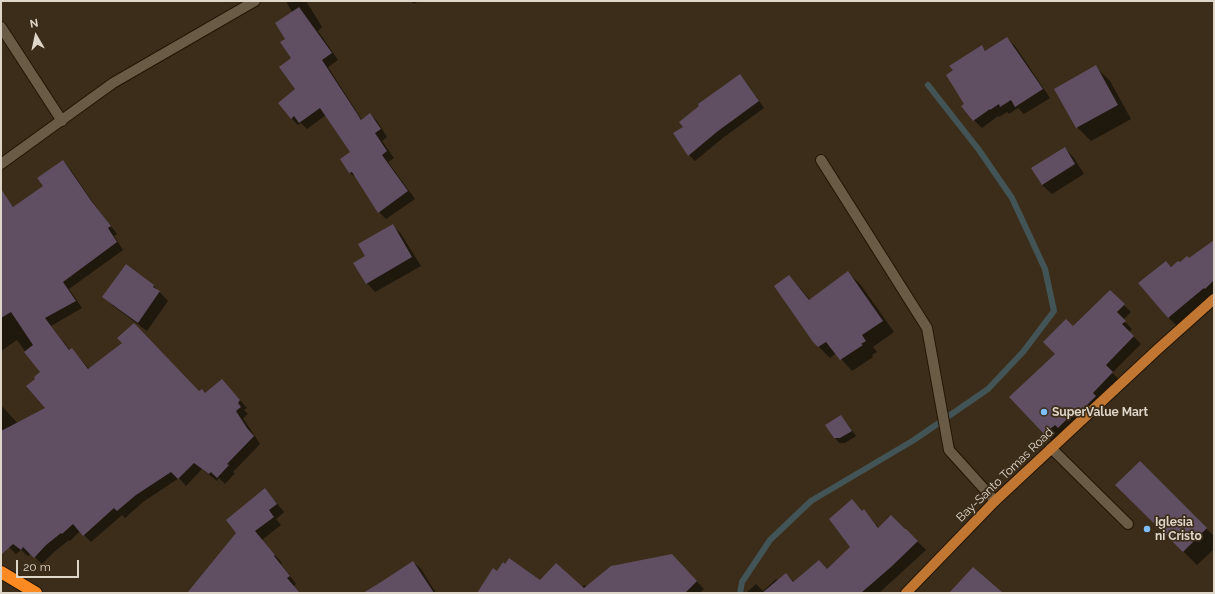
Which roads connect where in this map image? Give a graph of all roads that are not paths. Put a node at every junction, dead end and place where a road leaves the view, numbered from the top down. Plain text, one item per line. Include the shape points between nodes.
1 (255, 1) edge
2 (1, 27) edge
3 (62, 121) junction
4 (821, 160) dead end
5 (1, 164) edge
6 (1214, 299) edge
7 (1051, 448) junction
8 (995, 501) junction
9 (1128, 524) dead end
10 (1, 572) edge
11 (36, 593) edge
12 (906, 593) edge

1 - 3 street via 114,83
2 - 3 street
3 - 5 street
4 - 8 street via 927,328 949,450
6 - 7 main road, Bay-Santo Tomas Road
7 - 8 main road, Bay-Santo Tomas Road
7 - 9 street
8 - 12 main road, Bay-Santo Tomas Road
10 - 11 highway

